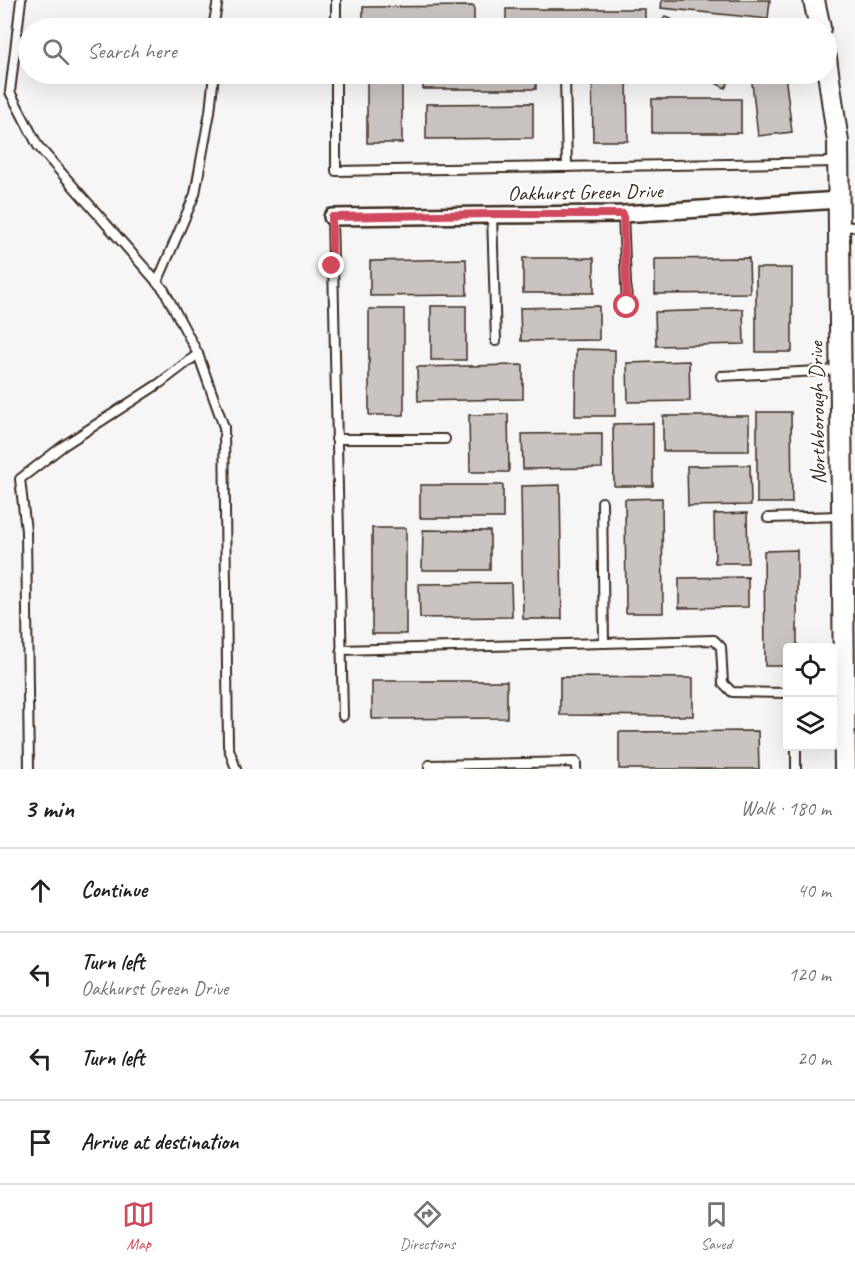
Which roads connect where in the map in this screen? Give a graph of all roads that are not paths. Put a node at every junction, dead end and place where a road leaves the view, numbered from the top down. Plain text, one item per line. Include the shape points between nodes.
1 (21, 0) edge
2 (218, 0) edge
3 (336, 0) edge
4 (814, 0) edge
5 (19, 18) edge
6 (215, 18) edge
7 (336, 18) edge
8 (818, 18) edge
9 (18, 25) edge
10 (213, 84) edge
11 (336, 84) edge
12 (565, 84) edge
13 (830, 84) edge
14 (838, 162) junction
15 (567, 167) junction
16 (839, 200) junction
17 (492, 214) junction
18 (623, 214) junction
19 (332, 217) joint
20 (847, 226) edge
21 (157, 283) junction
22 (627, 306) dead end
23 (496, 341) dead end
24 (198, 354) junction
25 (841, 370) junction
26 (721, 376) dead end
27 (336, 439) junction
28 (445, 439) dead end
29 (602, 502) dead end
30 (842, 516) junction
31 (768, 518) dead end
32 (849, 566) edge
33 (604, 643) junction
34 (341, 650) junction
35 (838, 692) edge
36 (783, 693) edge
37 (343, 716) dead end
38 (796, 751) edge
39 (29, 769) edge
40 (236, 769) edge
41 (429, 769) edge
42 (576, 769) edge
43 (796, 769) edge
44 (845, 769) edge

1 - 5 lane
2 - 6 lane
3 - 7 lane
4 - 8 street
9 - 21 lane via 10,92 38,146
10 - 21 lane via 195,194
11 - 15 lane via 336,171
12 - 15 lane
13 - 14 street, Northborough Drive
14 - 15 lane
14 - 16 street, Northborough Drive
16 - 18 street, Oakhurst Green Drive
16 - 20 street, Northborough Drive
17 - 18 street, Oakhurst Green Drive
17 - 19 street, Oakhurst Green Drive
17 - 23 lane
18 - 22 lane
19 - 27 lane
20 - 25 street, Northborough Drive
21 - 24 lane
24 - 39 lane via 20,480 26,531
24 - 40 lane via 224,427 228,746
25 - 26 lane
25 - 30 street, Northborough Drive
27 - 28 lane
27 - 34 lane
29 - 33 lane
30 - 31 lane
30 - 32 street, Northborough Drive
32 - 35 street, Northborough Drive
33 - 34 lane
33 - 36 lane via 714,640 721,647 723,683 732,692
34 - 37 lane
35 - 44 street, Northborough Drive
38 - 43 lane
41 - 42 lane via 429,765 576,762

